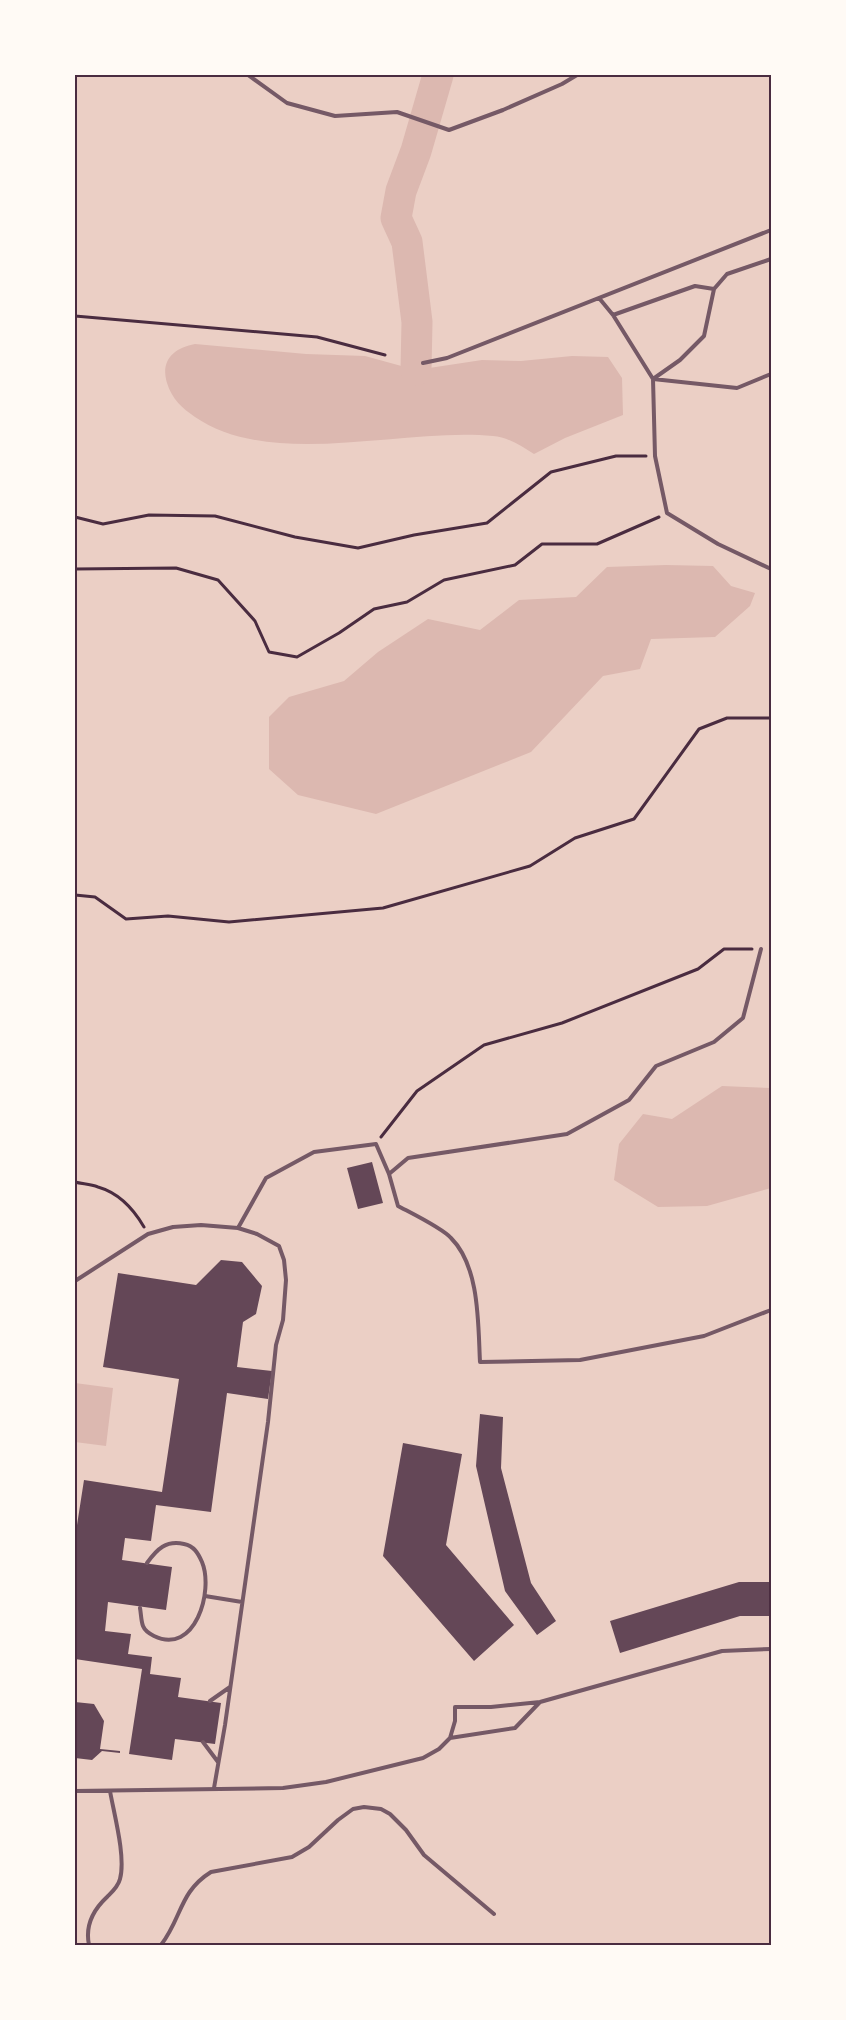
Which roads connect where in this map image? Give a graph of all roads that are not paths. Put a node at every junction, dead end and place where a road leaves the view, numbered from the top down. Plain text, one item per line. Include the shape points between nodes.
1 (248, 75) edge
2 (577, 75) edge
3 (771, 230) edge
4 (771, 259) edge
5 (714, 289) junction
6 (599, 298) junction
7 (613, 315) junction
8 (423, 363) dead end
9 (771, 374) edge
10 (653, 380) junction
11 (771, 569) edge
12 (761, 949) road end
13 (389, 1174) junction
14 (238, 1228) junction
15 (75, 1281) edge
16 (771, 1310) edge
17 (147, 1563) dead end
18 (205, 1596) junction
19 (242, 1602) junction
20 (140, 1608) dead end
21 (771, 1649) edge
22 (230, 1687) junction
23 (210, 1701) dead end
24 (540, 1702) junction
25 (450, 1738) junction
26 (203, 1742) dead end
27 (218, 1762) junction
28 (214, 1788) junction
29 (75, 1790) edge
30 (110, 1791) junction
31 (494, 1914) dead end
32 (89, 1945) edge
33 (161, 1945) edge

1 - 2 lane via 287,103 335,116 397,112 449,130
3 - 6 lane
4 - 5 lane via 727,274
5 - 7 lane via 695,286
5 - 10 lane via 704,336
6 - 7 lane
6 - 8 lane via 447,358
7 - 10 lane
9 - 10 lane via 737,388
10 - 11 lane via 655,456 667,513 718,544
12 - 13 lane via 743,1018 714,1042 656,1066 629,1100 567,1134 408,1158
13 - 14 lane via 376,1144 314,1152 266,1178
13 - 16 lane via 398,1206 451,1237 469,1266 476,1298 480,1362 580,1360 704,1336
14 - 15 lane via 201,1225 173,1227 148,1234
14 - 19 lane via 278,1246 284,1260 286,1280
17 - 18 lane via 163,1545 174,1542 187,1545 197,1551 204,1567
18 - 19 lane
18 - 20 lane via 201,1613 187,1632 177,1638 163,1640 146,1631
19 - 22 lane
21 - 24 lane via 722,1651
22 - 23 lane
22 - 27 lane
24 - 25 lane via 515,1728
24 - 25 lane via 455,1707
25 - 28 lane via 423,1758 326,1782 283,1788
26 - 27 lane
27 - 28 lane
28 - 30 lane
29 - 30 lane
30 - 32 lane via 120,1849 120,1879 114,1891 93,1914 87,1928
31 - 33 lane via 424,1856 390,1814 364,1807 353,1809 309,1847 292,1857 211,1872 200,1879 186,1895 169,1935

